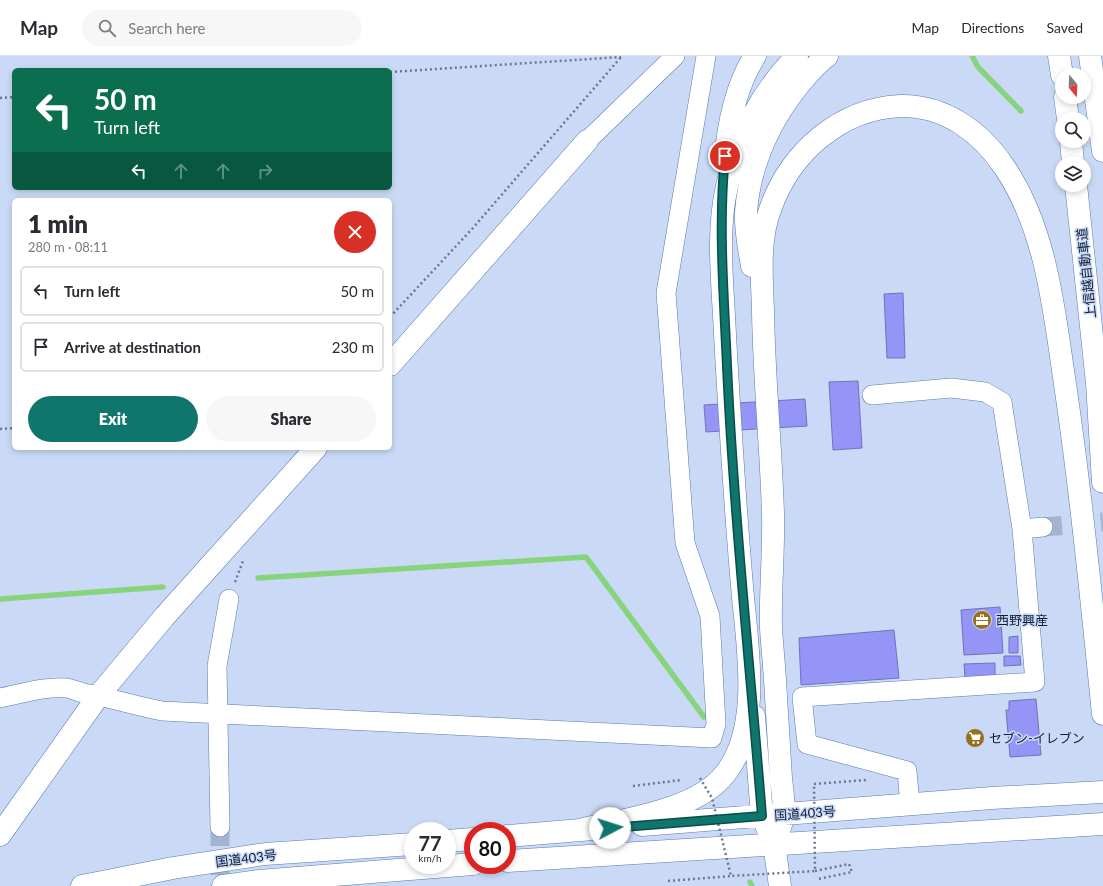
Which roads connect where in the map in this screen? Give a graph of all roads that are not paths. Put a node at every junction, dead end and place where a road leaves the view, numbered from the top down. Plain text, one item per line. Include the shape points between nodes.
1 (675, 56) edge
2 (706, 56) edge
3 (754, 56) edge
4 (797, 56) edge
5 (827, 56) edge
6 (1059, 56) edge
7 (1090, 56) edge
8 (1102, 56) edge
9 (1061, 68) edge
10 (1103, 69) edge
11 (588, 141) joint
12 (1103, 151) edge
13 (1077, 192) edge
14 (721, 224) junction
15 (763, 336) junction
16 (392, 363) edge
17 (872, 395) dead end
18 (314, 450) edge
19 (1103, 482) edge
20 (1043, 527) tunnel mouth
21 (1022, 529) junction
22 (228, 600) dead end
23 (751, 677) junction
24 (99, 695) junction
25 (0, 698) edge
26 (217, 713) junction
27 (1103, 714) edge
28 (1103, 792) edge
29 (910, 805) junction
30 (784, 815) junction
31 (762, 816) junction
32 (1103, 824) edge
33 (220, 827) tunnel mouth
34 (580, 830) junction
35 (0, 835) edge
36 (516, 835) edge
37 (774, 844) junction
38 (404, 845) edge
39 (516, 860) edge
40 (464, 865) edge
41 (82, 886) edge
42 (223, 886) edge
43 (780, 886) edge

1 - 11 street
2 - 26 street via 666,293 684,543 710,616 716,724 712,738
3 - 14 main road via 739,87 732,111 726,144
4 - 14 main road via 770,88 750,118 727,186
5 - 15 main road via 788,98 758,152 750,182 746,213 747,234
6 - 9 main road
7 - 12 main road
8 - 10 main road
11 - 16 main road
13 - 19 main road, 上信越自動車道 via 1097,383
14 - 23 main road via 736,518
15 - 27 main road via 761,268 763,237 770,208 794,163 829,129 874,110 898,106 925,107 950,116 994,151 1025,204 1038,239 1048,280 1072,432
15 - 30 main road via 773,516 771,628
17 - 21 street via 951,388 985,392 1002,402
18 - 24 main road via 165,616
20 - 21 street
21 - 29 street via 1035,682 802,697 807,744 907,771
22 - 26 street via 217,666
23 - 31 main road
23 - 34 main road via 748,714 736,756 726,774 712,787 696,798 679,804
24 - 25 street via 68,688 53,688
24 - 26 street via 162,711
24 - 35 main road
26 - 33 street
28 - 29 main road, 国道403号
29 - 30 main road, 国道403号
30 - 31 main road, 国道403号
30 - 37 main road
31 - 34 main road, 国道403号
31 - 37 main road
32 - 37 main road
34 - 36 main road, 国道403号
37 - 39 main road
37 - 43 main road
38 - 41 main road, 国道403号 via 265,854 173,868
40 - 42 main road, 国道403号

